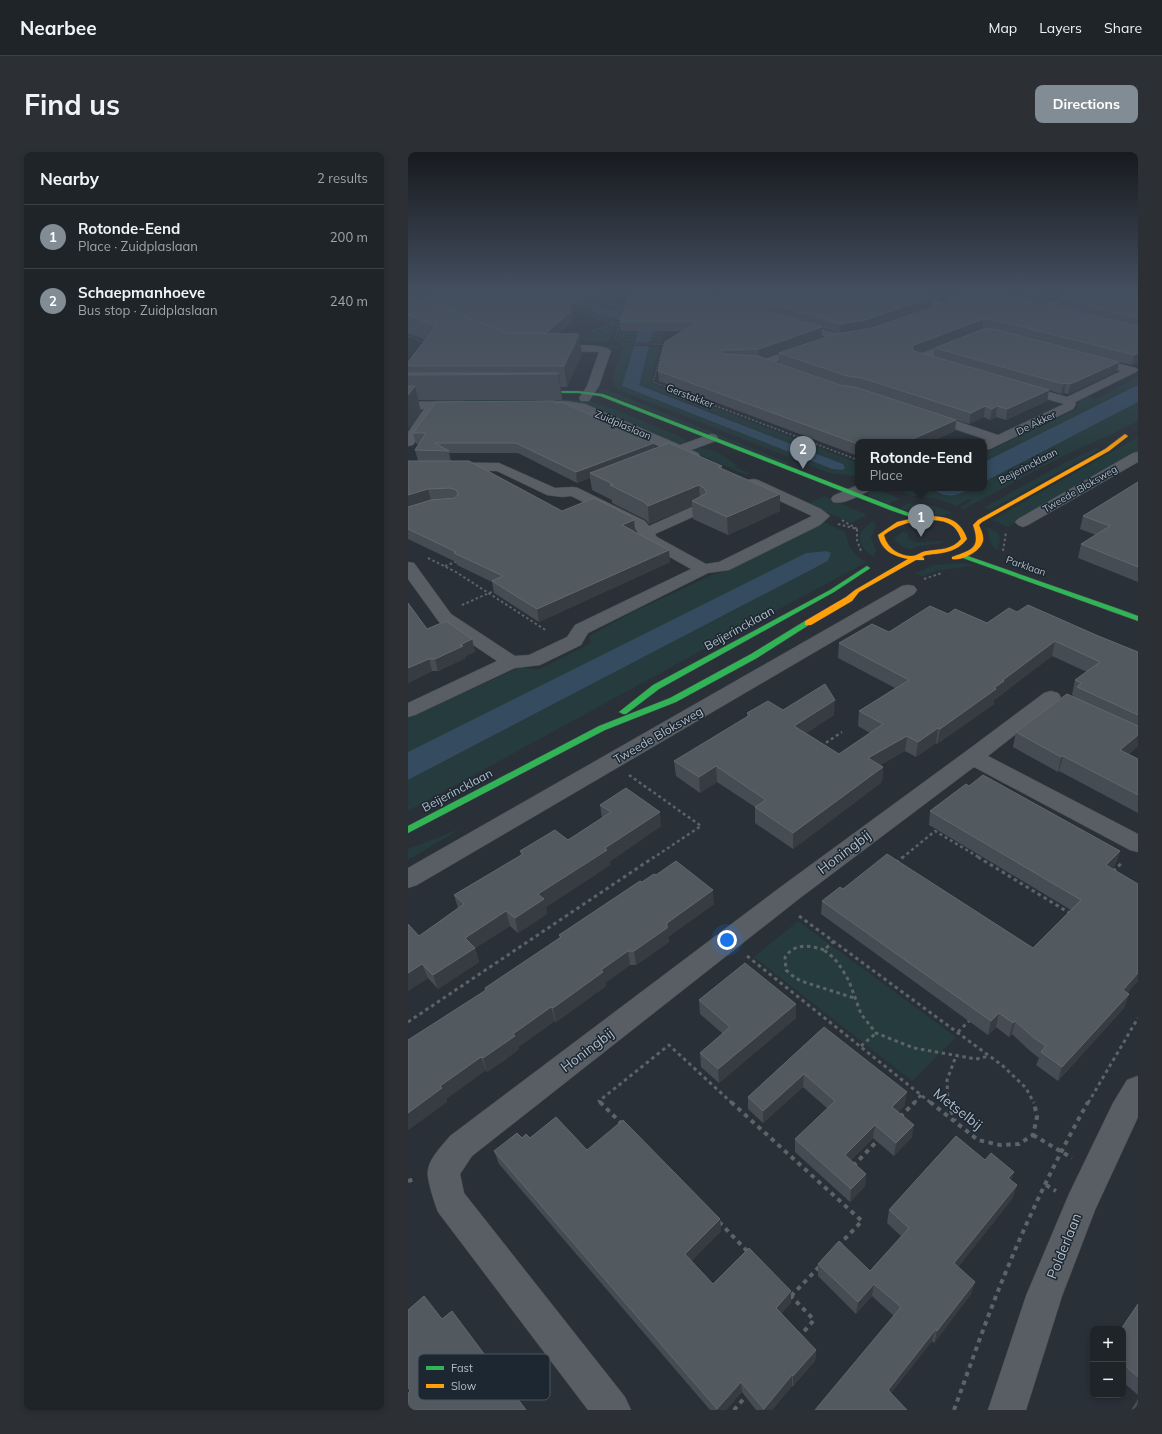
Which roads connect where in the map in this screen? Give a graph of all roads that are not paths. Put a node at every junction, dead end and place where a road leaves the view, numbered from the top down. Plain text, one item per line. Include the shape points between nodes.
1 (541, 349) edge
2 (806, 349) edge
3 (942, 349) edge
4 (1053, 349) edge
5 (778, 368) edge
6 (1135, 369) edge
7 (588, 395) junction
8 (408, 398) edge
9 (524, 398) joint
10 (1068, 401) junction
11 (475, 402) joint
12 (408, 406) edge
13 (433, 406) junction
14 (917, 412) edge
15 (997, 439) junction
16 (705, 440) junction
17 (408, 442) edge
18 (987, 445) edge
19 (1095, 446) dead end
20 (679, 450) junction
21 (1138, 456) edge
22 (658, 458) edge
23 (707, 463) edge
24 (408, 466) edge
25 (743, 479) edge
26 (591, 484) edge
27 (573, 491) junction
28 (819, 491) dead end
29 (847, 496) edge
30 (699, 509) edge
31 (955, 516) dead end
32 (919, 518) junction
33 (882, 520) dead end
34 (943, 521) junction
35 (1023, 522) dead end
36 (890, 526) junction
37 (645, 533) junction
38 (964, 539) junction
39 (978, 546) junction
40 (988, 550) dead end
41 (891, 552) junction
42 (962, 556) junction
43 (914, 558) junction
44 (930, 560) junction
45 (408, 567) edge
46 (1028, 568) dead end
47 (704, 569) junction
48 (908, 590) dead end
49 (1083, 596) junction
50 (849, 599) junction
51 (1138, 619) edge
52 (511, 662) junction
53 (1051, 697) dead end
54 (408, 712) edge
55 (602, 728) junction
56 (974, 757) junction
57 (408, 830) edge
58 (1132, 851) edge
59 (408, 879) edge
60 (1138, 1089) edge
61 (612, 1410) edge
62 (1007, 1410) edge

1 - 7 street, Zuidplaslaan via 605,351
2 - 5 street via 763,363
3 - 10 street via 918,358
4 - 6 street
6 - 10 street
7 - 9 main road, Zuidplaslaan
7 - 16 main road, Zuidplaslaan
7 - 16 main road, Zuidplaslaan via 601,395
8 - 11 main road
9 - 20 street, Zuidplaslaan via 581,407
10 - 15 street, De Akker via 1069,406 1013,434
11 - 13 street
12 - 13 street
13 - 17 street
14 - 15 street
15 - 18 street, De Akker
16 - 20 street
16 - 28 main road, Zuidplaslaan
16 - 29 main road, Zuidplaslaan
19 - 39 main road via 1128,434 1108,450 980,521 976,528 980,539
20 - 22 street
20 - 23 street, Zuidplaslaan
21 - 35 street, Tweede Bloksweg
24 - 27 street via 499,467 552,492
25 - 47 street via 822,516 815,522 723,566
26 - 27 street
27 - 37 street via 640,524
29 - 32 main road, Zuidplaslaan
30 - 37 street
31 - 34 main road
32 - 34 main road
32 - 36 main road
33 - 36 main road
34 - 38 main road via 960,529
36 - 41 main road via 881,538 883,545
37 - 47 street via 651,540
38 - 39 main road
38 - 43 main road, Beijerincklaan via 950,550 924,553
39 - 40 main road
39 - 42 main road
41 - 43 main road
41 - 55 main road, Beijerincklaan via 832,591 656,687
42 - 44 main road
42 - 49 main road, Parklaan
43 - 44 main road
43 - 50 main road, Beijerincklaan via 857,591
44 - 50 main road, Beijerincklaan via 865,595
45 - 52 street via 445,618
46 - 49 main road, Parklaan
47 - 52 street via 580,629 574,641 533,661
48 - 59 street, Tweede Bloksweg
49 - 51 main road, Parklaan
50 - 55 main road, Beijerincklaan via 754,656 673,700
52 - 54 street
53 - 56 street, Honingbij
55 - 57 main road, Beijerincklaan
56 - 58 street
56 - 61 street, Honingbij via 728,940 461,1146 443,1170 450,1200
60 - 62 street, Polderlaan via 1081,1205 1044,1296

